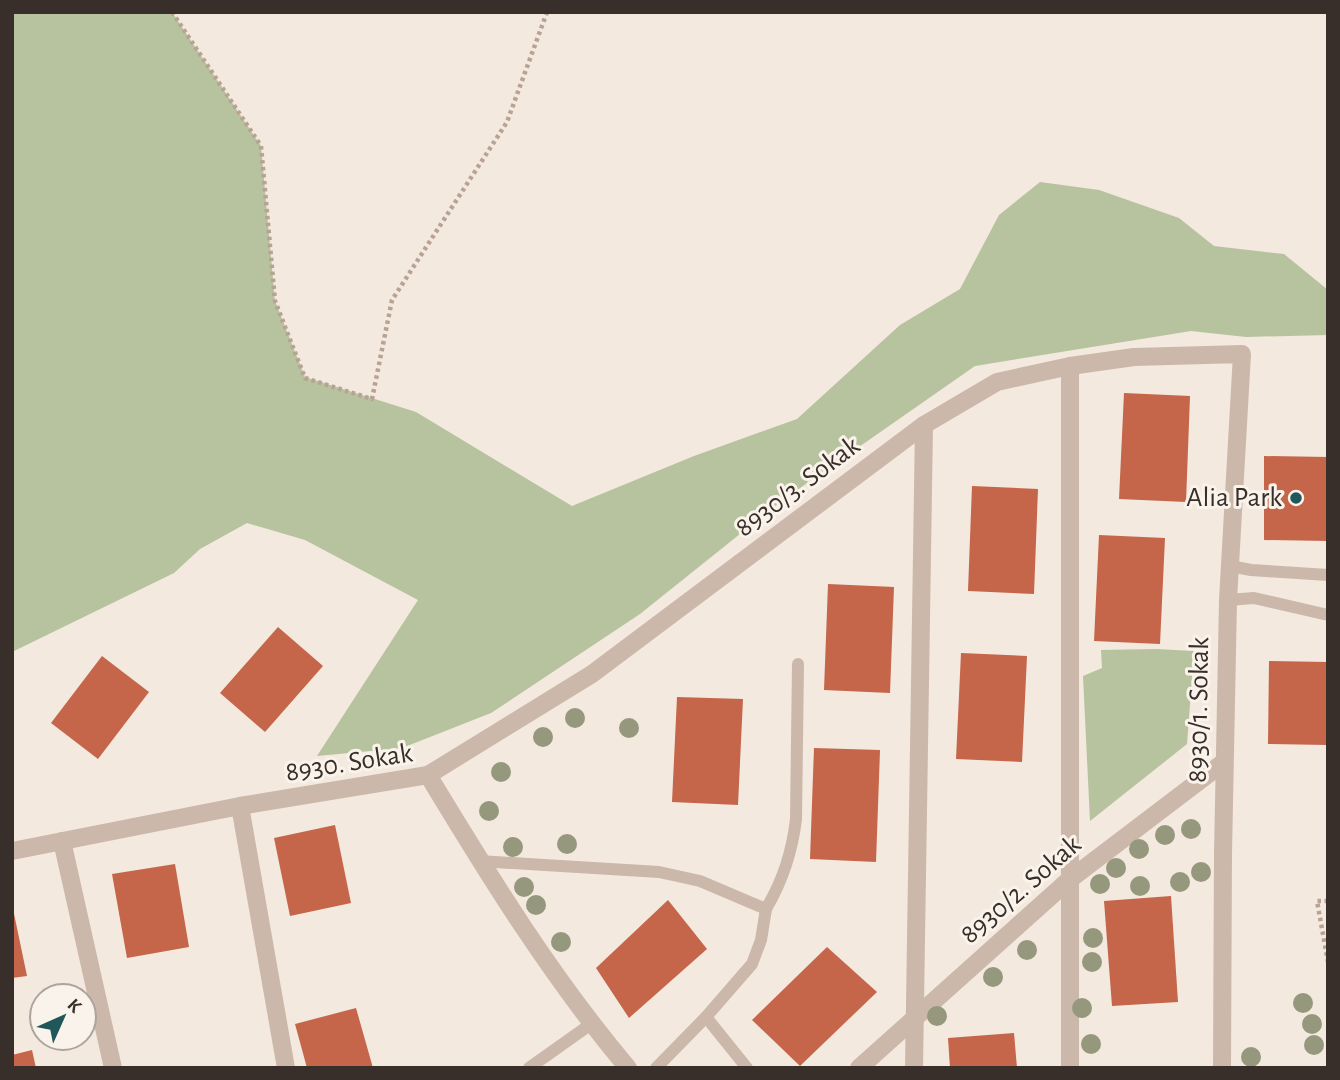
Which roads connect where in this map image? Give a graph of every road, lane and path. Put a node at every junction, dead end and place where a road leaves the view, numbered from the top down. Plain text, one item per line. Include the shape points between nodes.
1 (172, 12) edge
2 (547, 12) edge
3 (1242, 354) joint
4 (1070, 366) junction
5 (924, 425) junction
6 (1230, 566) junction
7 (1328, 575) edge
8 (1228, 600) junction
9 (1328, 615) edge
10 (798, 664) dead end
11 (1224, 762) junction
12 (428, 775) junction
13 (240, 806) junction
14 (62, 842) junction
15 (12, 851) edge
16 (479, 861) junction
17 (1069, 880) junction
18 (1328, 901) edge
19 (765, 909) junction
20 (1328, 962) edge
21 (706, 1017) junction
22 (914, 1018) junction
23 (591, 1024) junction
24 (113, 1068) edge
25 (286, 1068) edge
26 (529, 1068) edge
27 (628, 1068) edge
28 (656, 1068) edge
29 (747, 1068) edge
30 (859, 1068) edge
31 (914, 1068) edge
32 (1070, 1068) edge
33 (1222, 1068) edge

1 - 2 path via 261,146 275,301 304,378 372,399 393,300 507,122
3 - 4 street, 8930/3. Sokak via 1134,357
3 - 6 street, 8930/1. Sokak
4 - 5 street, 8930/3. Sokak via 996,382
4 - 17 street
5 - 12 street, 8930/3. Sokak via 592,674
5 - 22 street
6 - 7 lane
6 - 8 street, 8930/1. Sokak
8 - 9 lane via 1254,598
8 - 11 street, 8930/1. Sokak
10 - 19 lane via 793,845 782,879
11 - 17 street, 8930/2. Sokak
11 - 33 street, 8930/1. Sokak
12 - 13 street, 8930. Sokak
12 - 16 street, 8930. Sokak
13 - 14 street, 8930. Sokak
13 - 25 street
14 - 15 street, 8930. Sokak
14 - 24 street
16 - 19 lane via 659,872 700,881
16 - 23 street, 8930. Sokak
17 - 22 street, 8930/2. Sokak
17 - 32 street
18 - 20 path via 1317,901
19 - 21 lane via 761,940 751,964
21 - 28 lane
21 - 29 lane
22 - 30 street, 8930/2. Sokak
22 - 31 street
23 - 26 lane
23 - 27 street, 8930. Sokak

